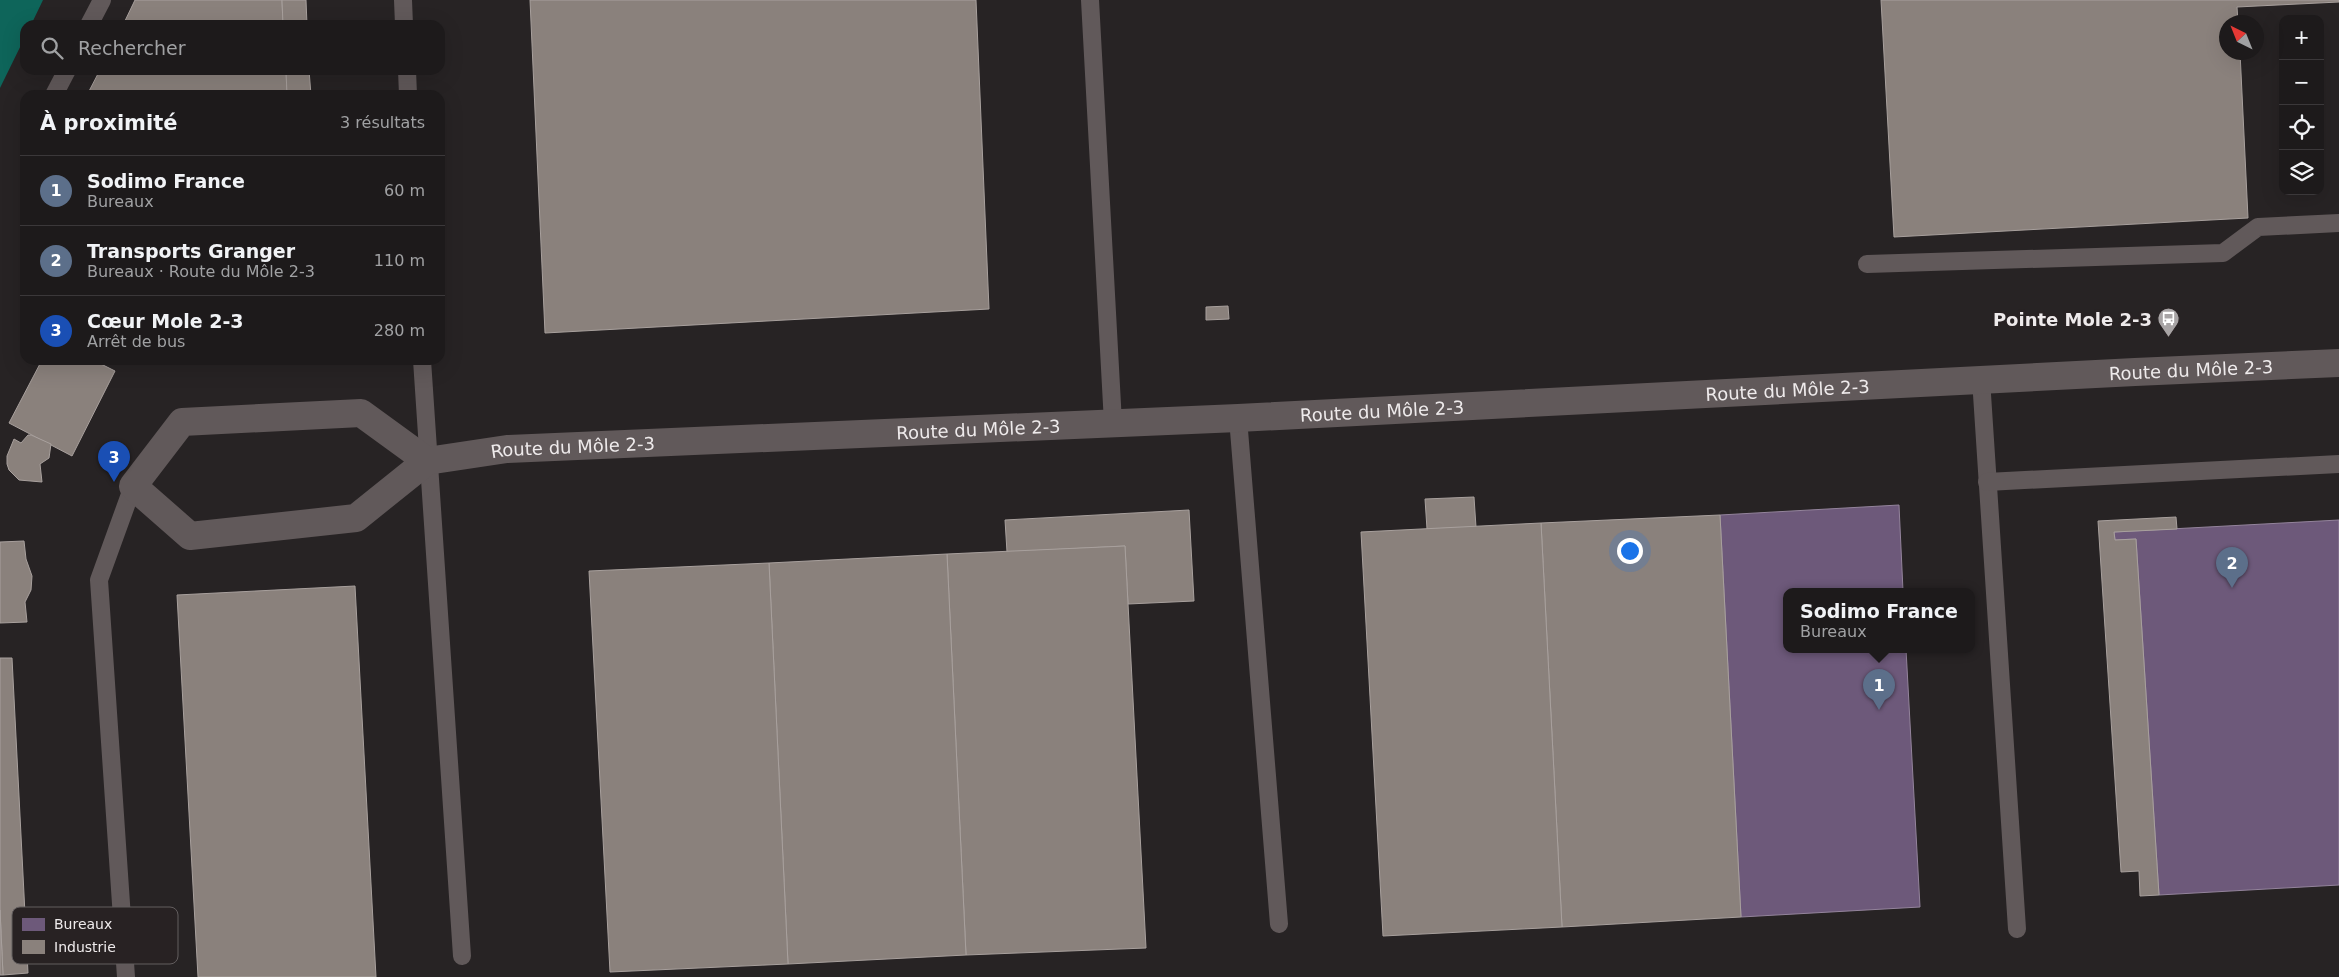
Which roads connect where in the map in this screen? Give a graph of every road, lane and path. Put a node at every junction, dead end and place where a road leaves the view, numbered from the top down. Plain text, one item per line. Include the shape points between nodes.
1 (102, 0) edge
2 (403, 0) edge
3 (1090, 0) edge
4 (92, 20) edge
5 (404, 20) edge
6 (64, 75) edge
7 (407, 75) edge
8 (57, 90) edge
9 (408, 90) edge
10 (2339, 223) edge
11 (1867, 264) dead end
12 (2339, 363) edge
13 (422, 365) edge
14 (1981, 380) junction
15 (1238, 418) junction
16 (1114, 423) junction
17 (427, 461) junction
18 (2339, 464) edge
19 (1987, 482) junction
20 (133, 486) junction
21 (121, 907) edge
22 (1279, 924) dead end
23 (2017, 929) dead end
24 (462, 956) dead end
25 (125, 964) edge
26 (126, 977) edge

1 - 4 lane
2 - 5 lane
3 - 16 lane
6 - 8 lane
7 - 9 lane
10 - 11 lane via 2258,227 2223,253
12 - 14 street, Route du Môle 2-3
13 - 17 lane
14 - 15 street, Route du Môle 2-3
14 - 19 lane
15 - 16 street, Route du Môle 2-3
15 - 22 lane
16 - 17 street, Route du Môle 2-3 via 507,449
17 - 20 street via 356,518 190,536
17 - 20 street via 361,413 182,422
17 - 24 lane
18 - 19 lane
19 - 23 lane
20 - 21 lane via 99,580
25 - 26 lane

